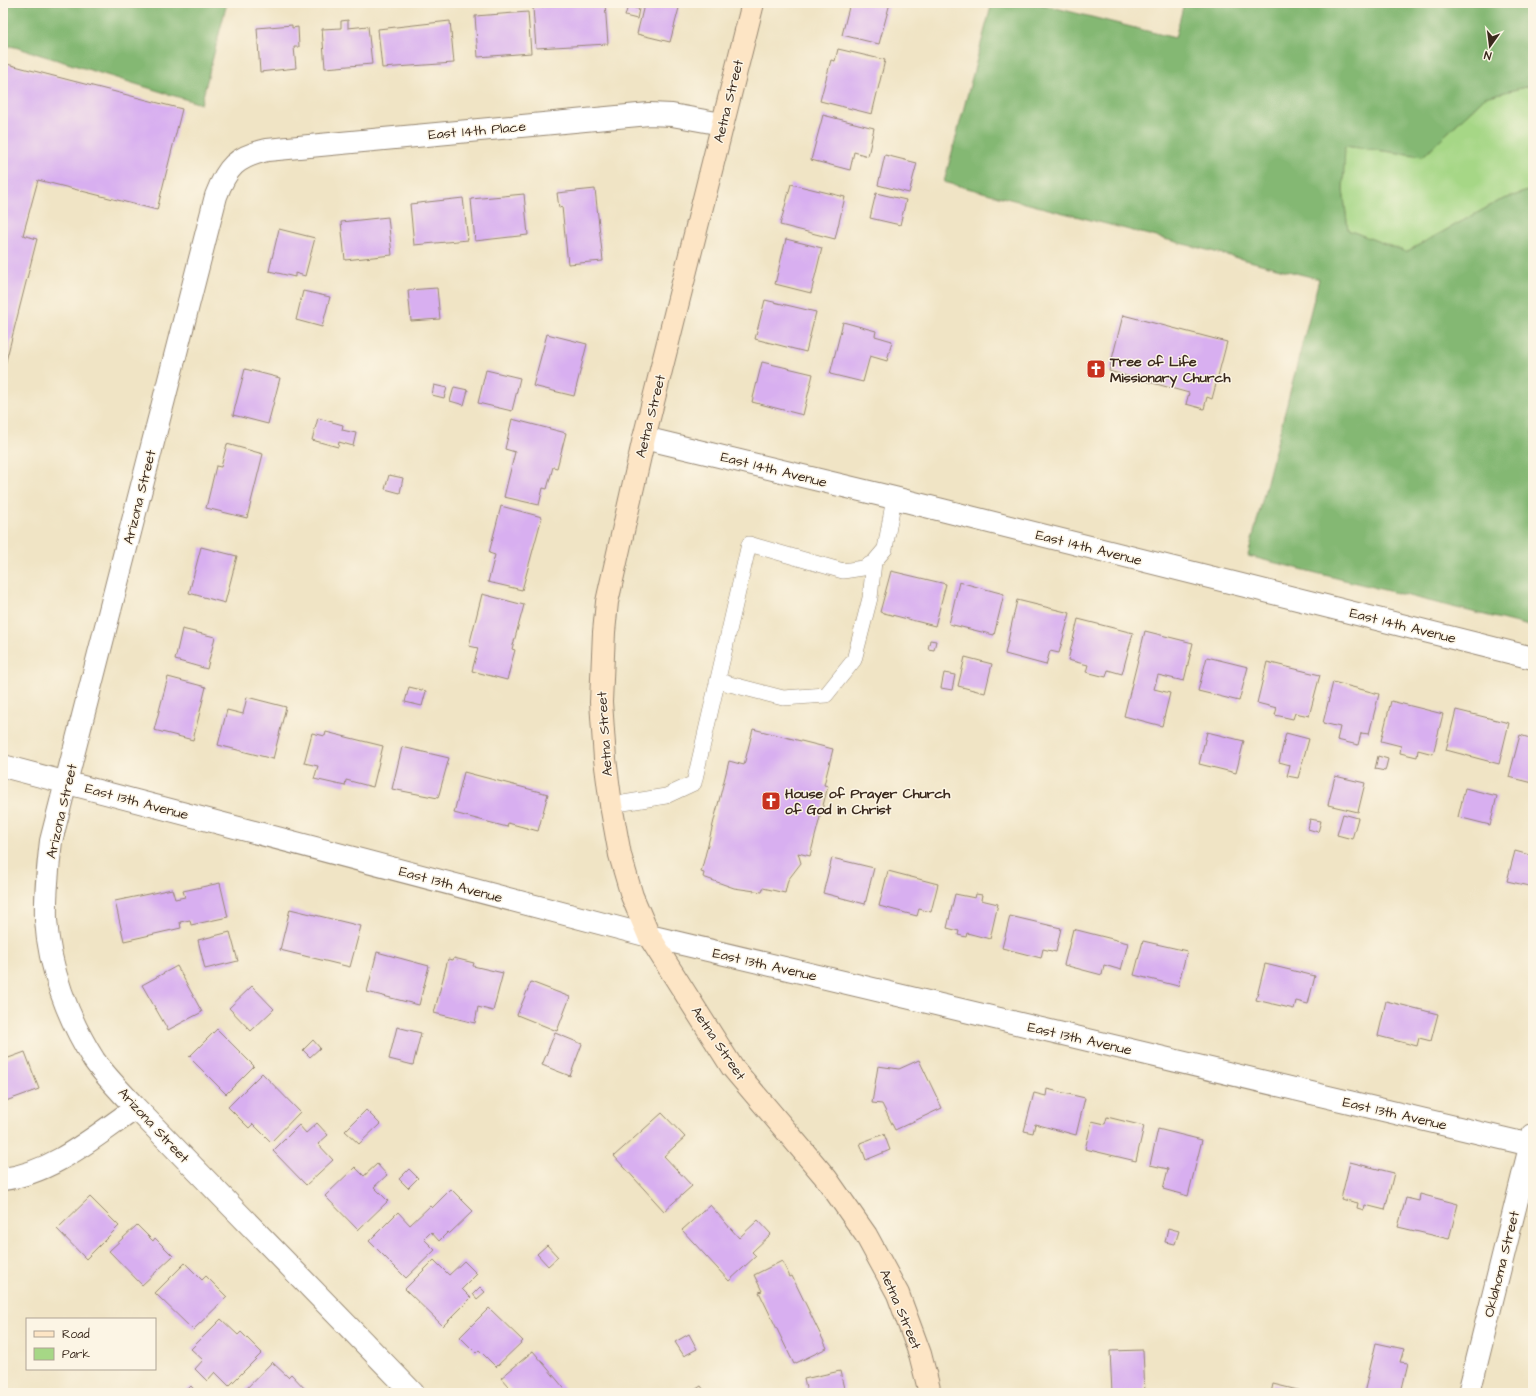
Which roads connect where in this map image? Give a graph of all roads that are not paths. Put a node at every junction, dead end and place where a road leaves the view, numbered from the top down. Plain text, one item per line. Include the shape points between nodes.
1 (753, 3) edge
2 (722, 124) junction
3 (235, 163) joint
4 (644, 438) junction
5 (894, 498) junction
6 (874, 562) junction
7 (1533, 658) edge
8 (718, 681) junction
9 (3, 766) edge
10 (66, 783) junction
11 (611, 805) junction
12 (649, 936) junction
13 (136, 1108) junction
14 (1532, 1140) edge
15 (3, 1179) edge
16 (413, 1393) edge
17 (930, 1393) edge
18 (1469, 1393) edge

1 - 2 street, Aetna Street
2 - 3 street, East 14th Place via 672,115 649,114 267,150 249,154
2 - 4 street, Aetna Street
3 - 10 street, Arizona Street via 223,178 216,196
4 - 5 street, East 14th Avenue
4 - 11 street, Aetna Street via 614,570 604,632 601,702
5 - 6 lane via 885,549
5 - 7 street, East 14th Avenue
6 - 8 lane via 870,598 854,660 826,695 783,698
6 - 8 lane via 863,568 843,572 749,544
8 - 11 lane via 694,783 666,796
9 - 10 street, East 13th Avenue
10 - 12 street, East 13th Avenue
10 - 13 street, Arizona Street via 51,841 46,883 46,920 51,956 71,1017 82,1039 95,1061
11 - 12 street, Aetna Street via 620,855 630,889
12 - 14 street, East 13th Avenue
12 - 17 street, Aetna Street via 732,1067 826,1178 866,1235 898,1294 920,1354
13 - 15 street via 46,1168 21,1177
13 - 16 street, Arizona Street
14 - 18 street, Oklahoma Street

